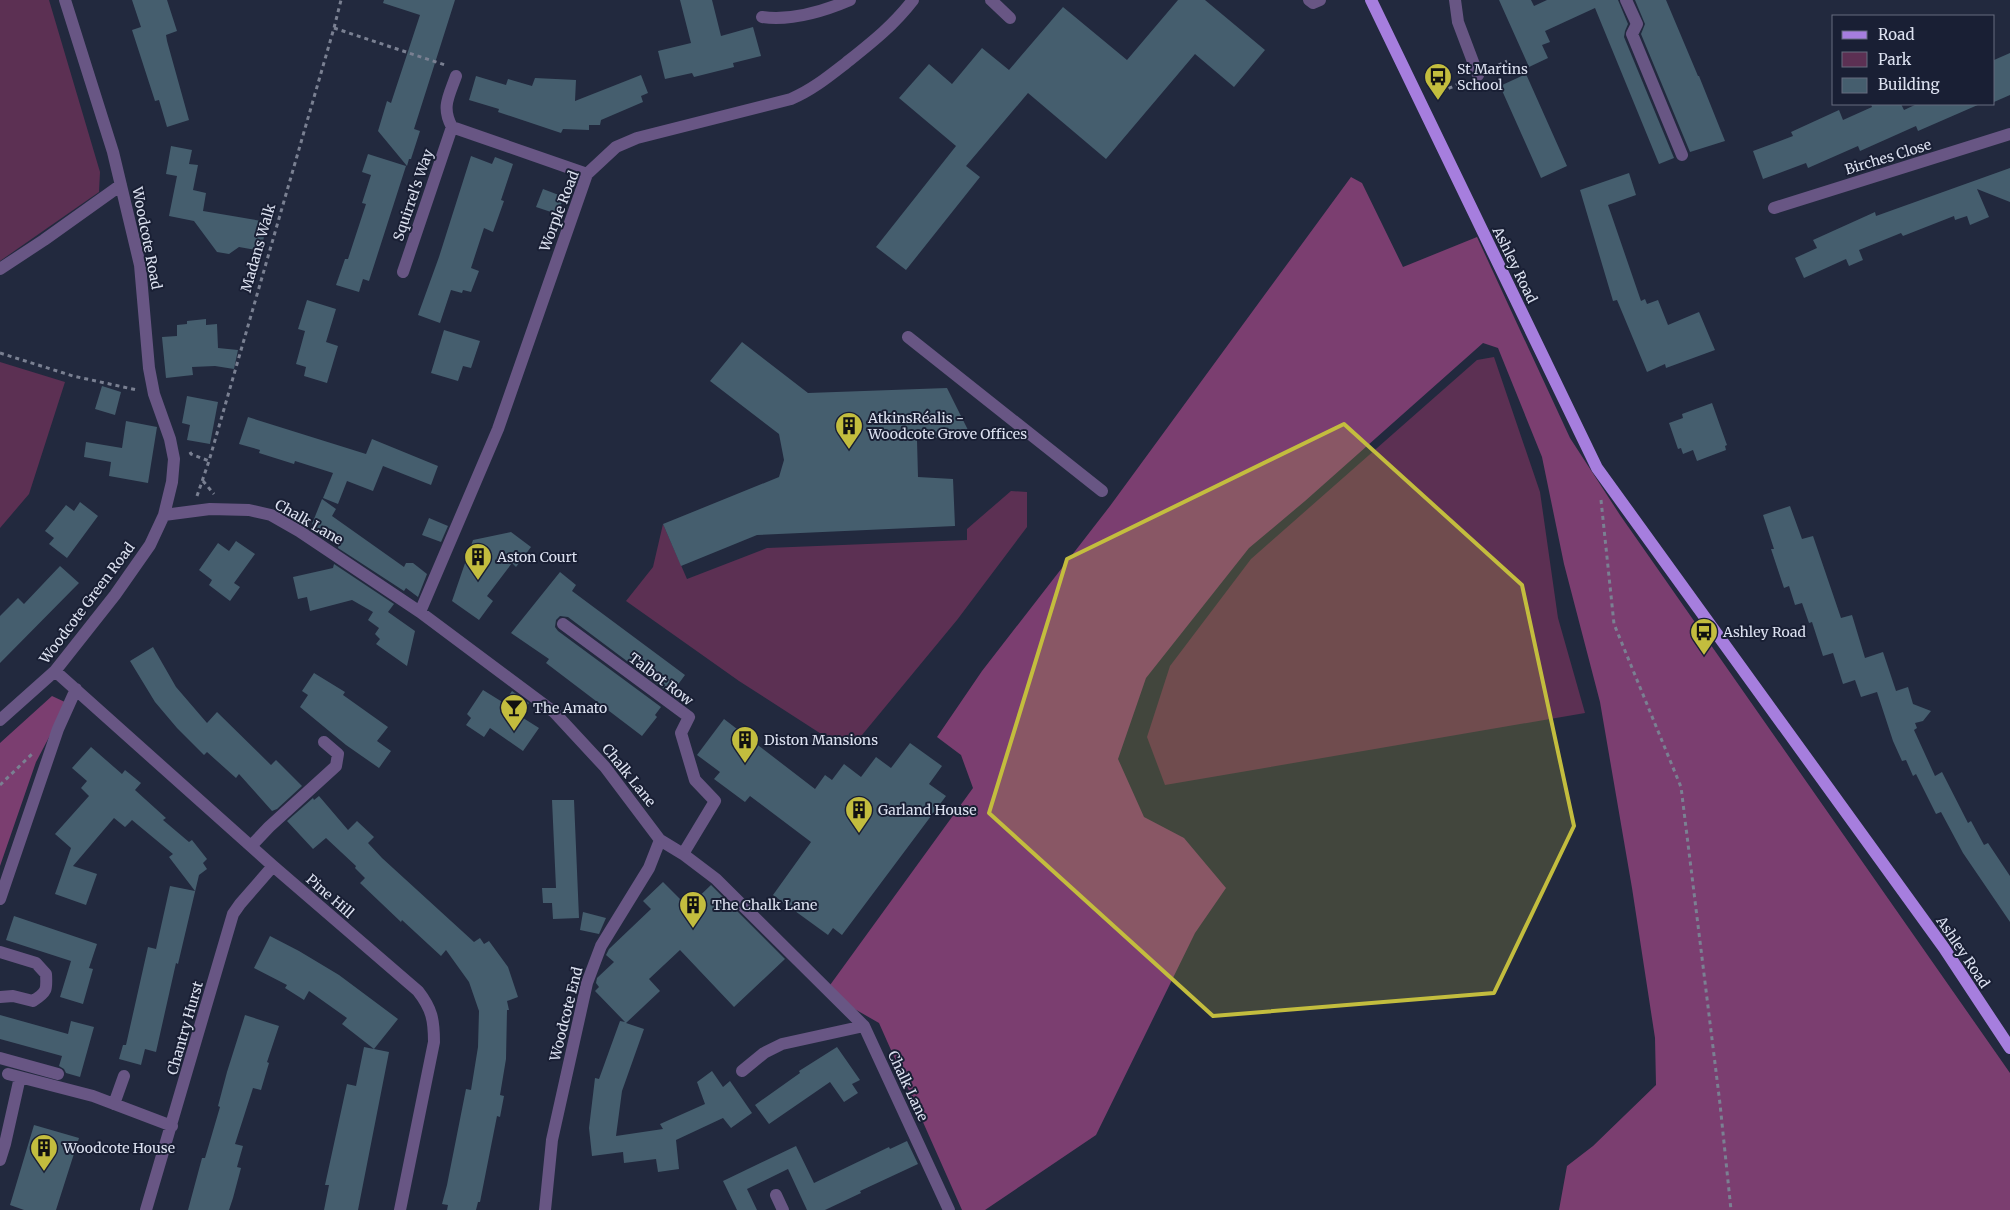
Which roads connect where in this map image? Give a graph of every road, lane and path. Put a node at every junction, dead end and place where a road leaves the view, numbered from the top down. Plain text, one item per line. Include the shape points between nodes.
1 (65, 0) edge
2 (341, 0) edge
3 (850, 0) edge
4 (913, 0) edge
5 (991, 0) edge
6 (1309, 0) edge
7 (1320, 0) edge
8 (1371, 0) edge
9 (1455, 0) edge
10 (1626, 0) edge
11 (762, 17) dead end
12 (1010, 18) dead end
13 (334, 28) junction
14 (1478, 75) dead end
15 (456, 76) joint
16 (452, 127) junction
17 (2010, 134) edge
18 (1682, 155) dead end
19 (587, 174) junction
20 (121, 185) junction
21 (1774, 208) dead end
22 (0, 269) edge
23 (403, 272) dead end
24 (908, 337) dead end
25 (0, 353) edge
26 (154, 394) junction
27 (1102, 491) dead end
28 (1600, 497) dead end
29 (219, 503) junction
30 (164, 515) junction
31 (420, 612) junction
32 (563, 624) dead end
33 (55, 671) junction
34 (76, 689) junction
35 (0, 720) edge
36 (324, 742) dead end
37 (39, 747) dead end
38 (0, 785) edge
39 (660, 840) junction
40 (251, 846) junction
41 (683, 854) junction
42 (273, 866) junction
43 (0, 898) edge
44 (0, 952) edge
45 (0, 997) edge
46 (864, 1026) junction
47 (2010, 1048) edge
48 (0, 1058) edge
49 (742, 1071) dead end
50 (58, 1074) dead end
51 (124, 1076) dead end
52 (114, 1104) junction
53 (172, 1126) junction
54 (0, 1160) edge
55 (776, 1195) dead end
56 (146, 1210) edge
57 (400, 1210) edge
58 (545, 1210) edge
59 (783, 1210) edge
60 (949, 1210) edge
61 (1731, 1210) edge

1 - 20 street, Woodcote Road
2 - 13 path, Madans Walk
3 - 11 street via 800,16
4 - 19 street, Worple Road via 873,42 810,90 791,99 638,138 616,147
5 - 12 street
6 - 7 street via 1313,3
8 - 47 main road, Ashley Road via 1597,468 1944,948
9 - 14 street via 1458,22
10 - 18 street via 1637,24 1632,34
13 - 15 path via 448,65
13 - 29 path, Madans Walk via 203,481
15 - 16 street via 445,107
16 - 19 street
16 - 23 street, Squirrel's Way
17 - 21 street, Birches Close
19 - 31 street, Worple Road via 498,429
20 - 22 street
20 - 26 street, Woodcote Road via 140,265
24 - 27 street
25 - 26 path via 73,376
26 - 30 street, Woodcote Road via 174,459
28 - 61 path via 1614,624 1681,787
29 - 30 street, Chalk Lane
29 - 31 street, Chalk Lane via 271,515
30 - 33 street, Woodcote Green Road via 150,545
31 - 39 street, Chalk Lane via 554,712 605,767
32 - 41 street, Talbot Row via 689,717 681,733 696,780 715,801
33 - 34 street, Pine Hill
33 - 35 street, Woodcote Green Road
34 - 40 street, Pine Hill
34 - 43 street via 58,729
36 - 40 street via 338,754 336,766
37 - 38 path
39 - 41 street, Chalk Lane
39 - 58 street, Woodcote End via 649,868 601,946 588,983 552,1140
40 - 42 street, Pine Hill
41 - 46 street, Chalk Lane via 716,879
42 - 53 street, Chantry Hurst via 233,914
42 - 57 street, Pine Hill via 418,991 429,1005 434,1042
44 - 45 street via 36,963 46,974 47,986 44,994 33,1001 13,996
46 - 49 street via 782,1044 764,1053
46 - 60 street, Chalk Lane
48 - 50 street
51 - 52 street
52 - 53 street
52 - 54 street via 14,1075
53 - 56 street, Chantry Hurst
55 - 59 street

